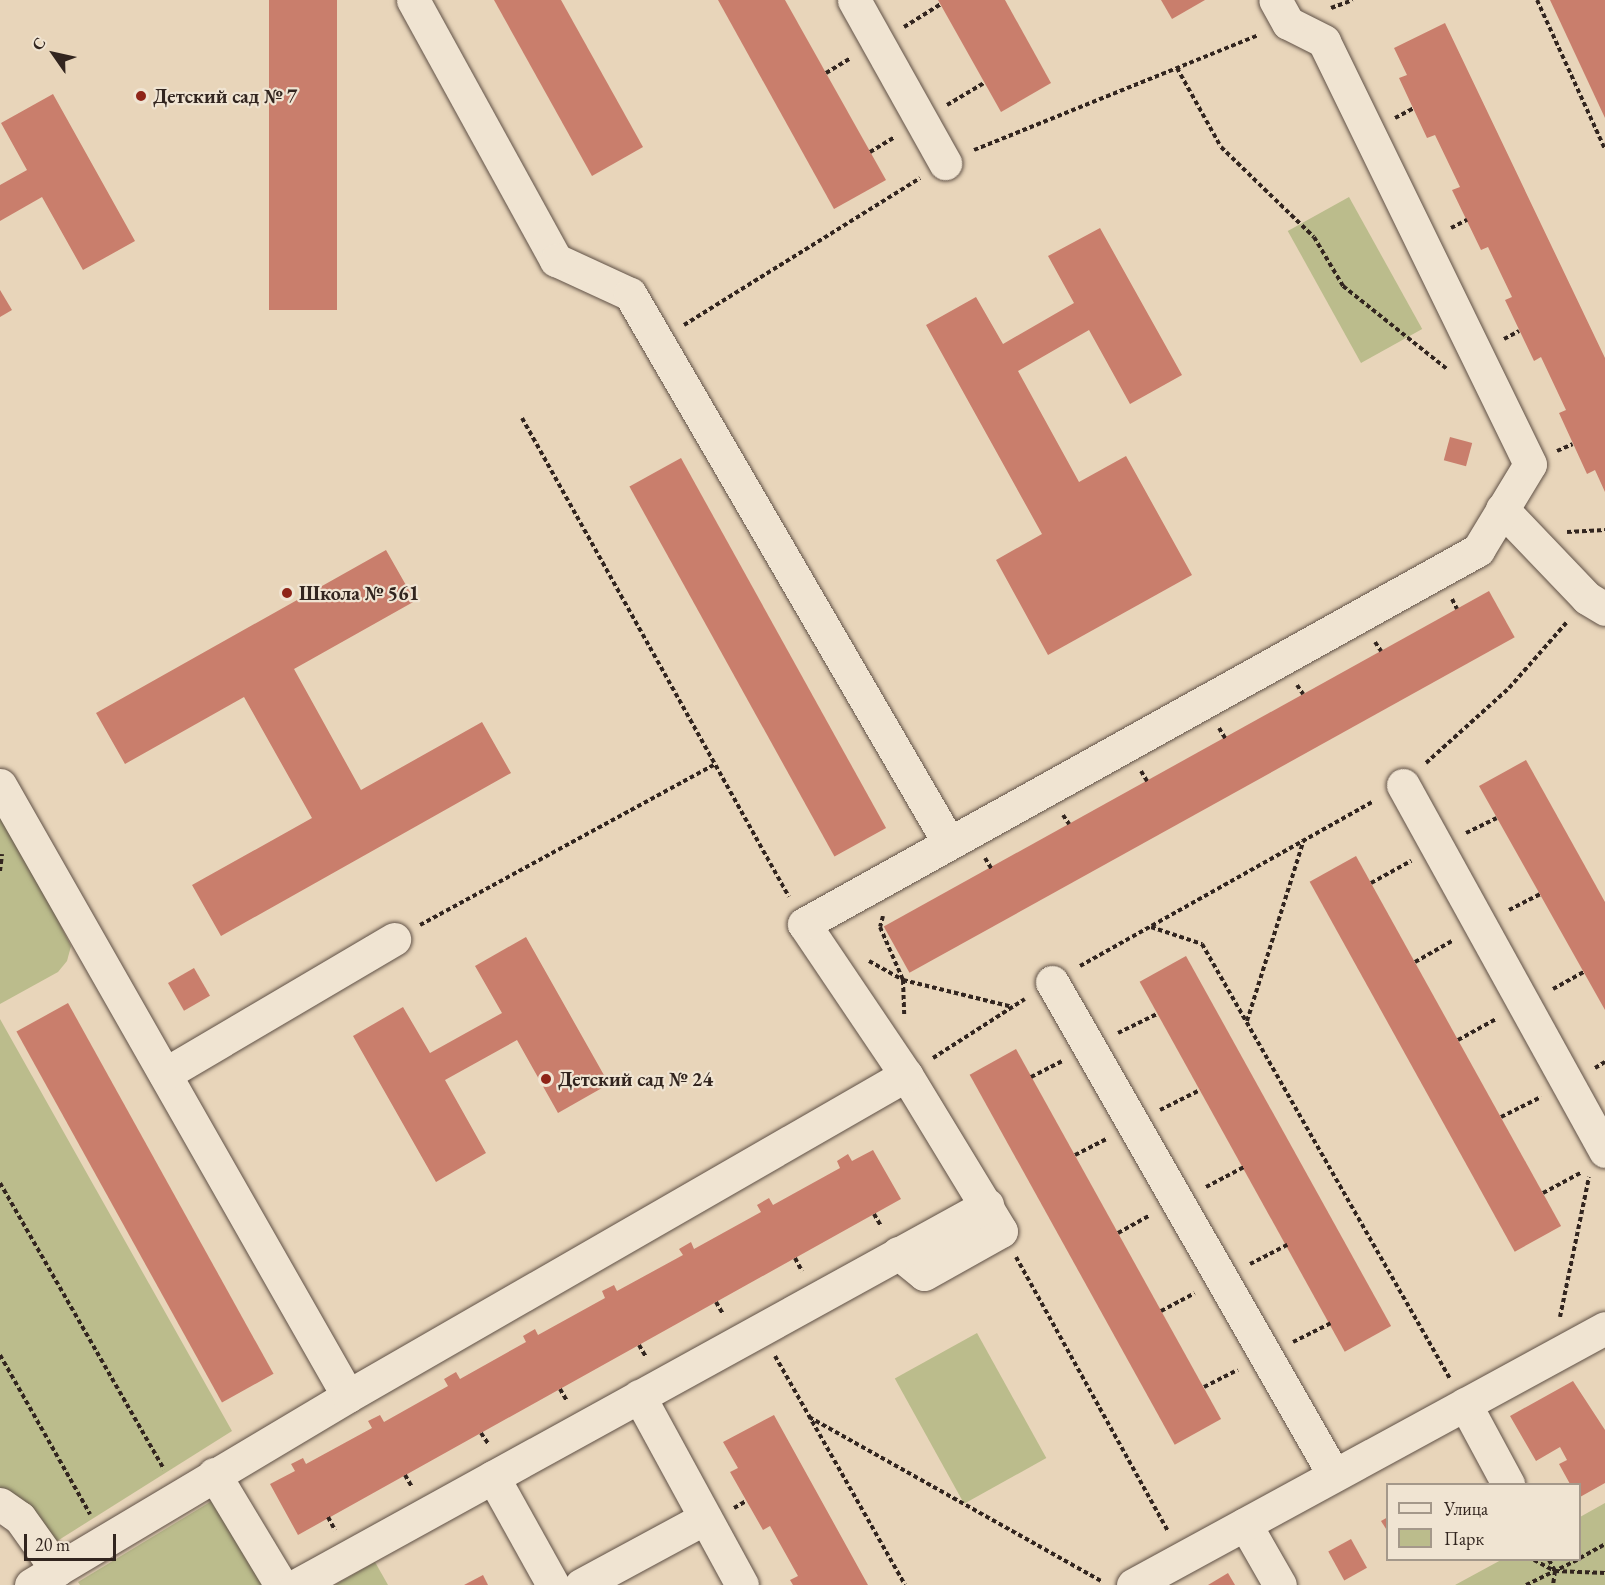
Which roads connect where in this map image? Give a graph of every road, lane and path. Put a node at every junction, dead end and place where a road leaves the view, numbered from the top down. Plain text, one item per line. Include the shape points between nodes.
1 (413, 0) edge
2 (854, 0) edge
3 (1353, 0) edge
4 (1537, 0) edge
5 (1282, 12) edge
6 (1176, 68) junction
7 (1605, 149) edge
8 (945, 163) junction
9 (657, 342) junction
10 (1452, 373) dead end
11 (522, 418) dead end
12 (1502, 509) junction
13 (1596, 604) edge
14 (715, 764) junction
15 (1403, 785) junction
16 (0, 786) edge
17 (1303, 841) junction
18 (949, 843) junction
19 (1437, 847) junction
20 (1371, 883) dead end
21 (886, 909) dead end
22 (804, 924) junction
23 (1480, 925) junction
24 (1151, 927) junction
25 (394, 939) joint
26 (863, 957) dead end
27 (1415, 962) dead end
28 (903, 980) junction
29 (1052, 982) junction
30 (1524, 1004) junction
31 (1013, 1007) junction
32 (1247, 1022) junction
33 (904, 1027) dead end
34 (1458, 1040) dead end
35 (165, 1074) junction
36 (906, 1075) junction
37 (1568, 1084) junction
38 (1501, 1117) dead end
39 (1605, 1151) edge
40 (0, 1183) edge
41 (1544, 1193) dead end
42 (994, 1218) junction
43 (1605, 1328) edge
44 (759, 1330) junction
45 (0, 1355) edge
46 (1551, 1357) junction
47 (348, 1396) junction
48 (639, 1396) junction
49 (1464, 1404) junction
50 (809, 1416) junction
51 (214, 1474) junction
52 (1334, 1475) junction
53 (493, 1477) junction
54 (1508, 1483) edge
55 (179, 1495) junction
56 (0, 1504) edge
57 (705, 1518) junction
58 (1245, 1524) junction
59 (104, 1540) junction
60 (1605, 1544) edge
61 (1581, 1557) edge
62 (1183, 1558) junction
63 (1536, 1561) edge
64 (1550, 1561) edge
65 (1574, 1561) edge
66 (1556, 1571) junction
67 (1605, 1573) edge
68 (44, 1577) edge
69 (281, 1585) edge
70 (297, 1585) edge
71 (553, 1585) edge
72 (581, 1585) edge
73 (742, 1585) edge
74 (905, 1585) edge
75 (1109, 1585) edge
76 (1133, 1585) edge
77 (1280, 1585) edge
78 (1526, 1585) edge
79 (1553, 1585) edge

1 - 9 lane via 556,260 630,294
2 - 8 lane
3 - 5 path
4 - 7 path
5 - 6 path
5 - 12 lane via 1324,41 1530,464
6 - 8 path
6 - 10 path via 1221,147 1314,237 1343,286
8 - 9 path
9 - 18 lane
11 - 14 path
12 - 13 lane
12 - 18 lane via 1478,550
13 - 15 path
14 - 22 path
14 - 25 path
15 - 17 path
15 - 19 lane
16 - 35 lane
17 - 24 path
17 - 32 path
18 - 22 lane
19 - 20 path
19 - 23 lane
21 - 28 path via 880,927
22 - 36 lane
23 - 27 path
23 - 30 lane
24 - 29 path
24 - 32 path via 1202,944
25 - 35 lane
26 - 28 path
28 - 31 path
28 - 33 path
29 - 31 path
29 - 52 lane
30 - 34 path
30 - 37 lane
31 - 36 path
32 - 49 path
35 - 47 lane
36 - 42 lane
36 - 47 lane
37 - 38 path
37 - 39 lane
40 - 55 path
41 - 46 path via 1591,1168
42 - 44 lane via 898,1253
42 - 62 path
43 - 46 lane
44 - 48 lane
44 - 50 path
45 - 59 path
46 - 49 lane
47 - 51 lane
48 - 53 lane
48 - 57 lane
49 - 52 lane
49 - 54 lane
50 - 74 path
50 - 75 path
51 - 55 lane
51 - 69 lane
52 - 58 lane
53 - 70 lane
53 - 71 lane
55 - 59 lane
56 - 68 lane via 20,1518
57 - 72 lane
57 - 73 lane
58 - 62 lane
58 - 77 lane
59 - 68 lane
60 - 61 path
62 - 76 lane
63 - 66 path
64 - 66 path
65 - 66 path
66 - 67 path
66 - 78 path
66 - 79 path

